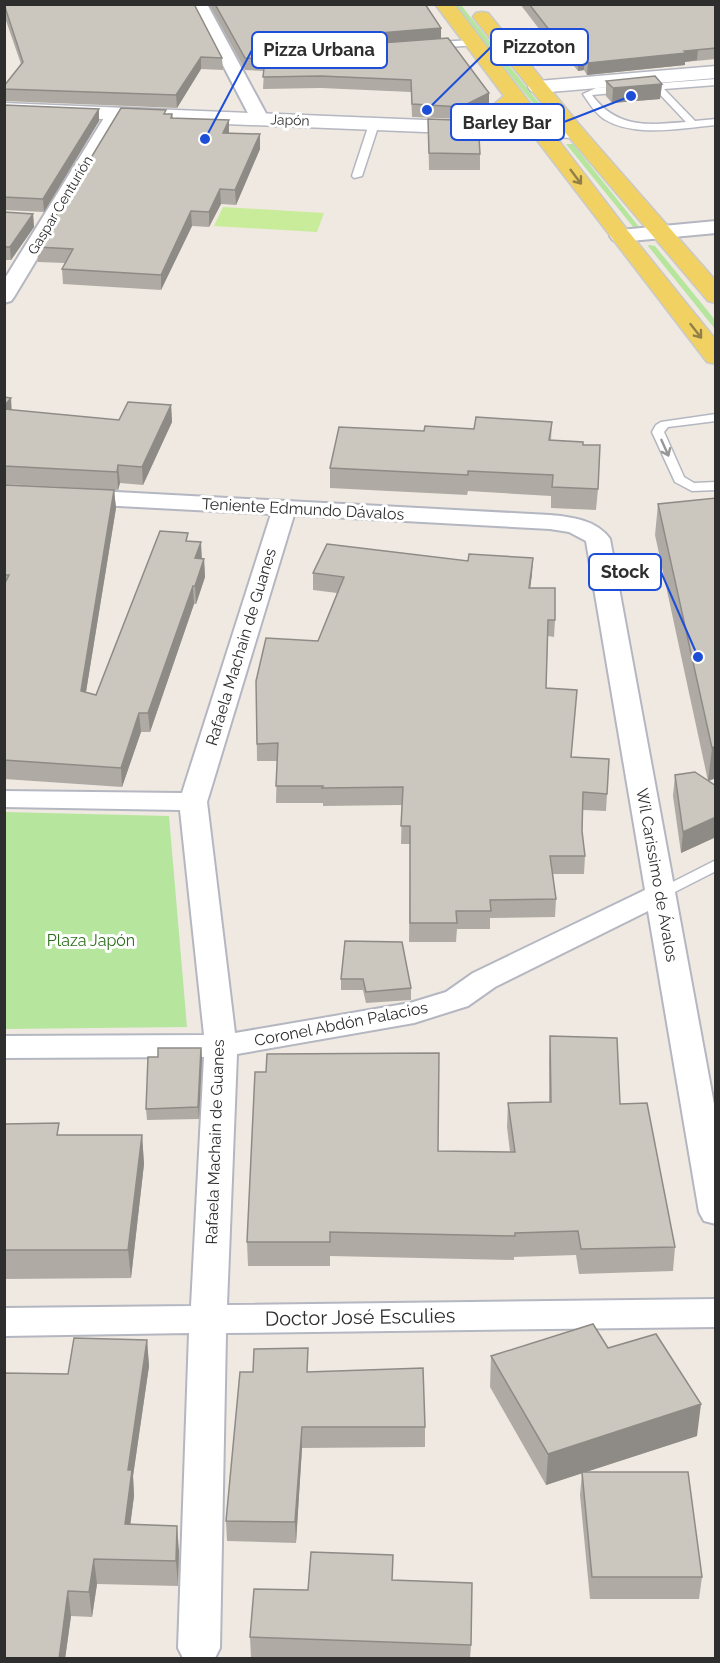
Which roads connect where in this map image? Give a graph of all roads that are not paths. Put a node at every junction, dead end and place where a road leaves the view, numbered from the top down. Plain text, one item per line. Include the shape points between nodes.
1 (199, 4) edge
2 (444, 4) edge
3 (471, 4) edge
4 (474, 43) junction
5 (423, 46) edge
6 (712, 79) edge
7 (657, 86) junction
8 (538, 87) junction
9 (514, 96) junction
10 (4, 109) edge
11 (116, 113) junction
12 (260, 119) junction
13 (716, 122) edge
14 (692, 123) junction
15 (374, 124) junction
16 (464, 127) junction
17 (541, 130) junction
18 (575, 132) junction
19 (357, 176) dead end
20 (28, 219) edge
21 (51, 220) junction
22 (716, 227) edge
23 (662, 232) junction
24 (620, 236) junction
25 (716, 296) edge
26 (4, 297) edge
27 (716, 357) edge
28 (716, 417) edge
29 (716, 486) edge
30 (4, 493) edge
31 (285, 508) junction
32 (598, 539) joint
33 (4, 799) edge
34 (193, 802) junction
35 (716, 865) edge
36 (660, 894) junction
37 (221, 1046) junction
38 (4, 1047) edge
39 (716, 1212) edge
40 (716, 1313) edge
41 (208, 1319) junction
42 (4, 1322) edge
43 (199, 1648) dead end

1 - 12 street
2 - 4 main road
3 - 8 main road
4 - 5 lane
4 - 9 main road
6 - 7 lane
6 - 8 street
7 - 14 lane
7 - 14 lane via 587,94 609,118 626,124
8 - 18 main road
9 - 16 main road via 500,113
9 - 17 main road
10 - 11 street, Japón
11 - 12 street, Japón
11 - 21 street, Gaspar Centurión
12 - 15 street, Japón
13 - 14 lane
15 - 16 street, Japón
15 - 19 lane
16 - 17 street, Japón
17 - 18 street, Japón
17 -> 24 main road
18 - 23 main road
20 - 21 street
21 - 26 street, Gaspar Centurión
22 - 23 street
23 - 24 street
23 - 25 main road
24 -> 27 main road
28 -> 29 lane via 664,424 658,432 679,479 692,487
30 - 31 street, Teniente Edmundo Dávalos
31 - 32 street, Teniente Edmundo Dávalos via 558,523 585,529
31 - 34 street, Rafaela Machain de Guanes
32 - 36 street, Wil Carissimo de Ávalos
33 - 34 street
34 - 37 street, Rafaela Machain de Guanes
35 - 36 lane, Coronel Abdón Palacios
36 - 37 street, Coronel Abdón Palacios via 484,980 457,999 414,1013
36 - 39 street, Wil Carissimo de Ávalos
37 - 38 street, Coronel Abdón Palacios
37 - 41 street, Rafaela Machain de Guanes
40 - 41 street, Doctor José Esculies
41 - 42 street, Doctor José Esculies
41 - 43 street, Rafaela Machain de Guanes

